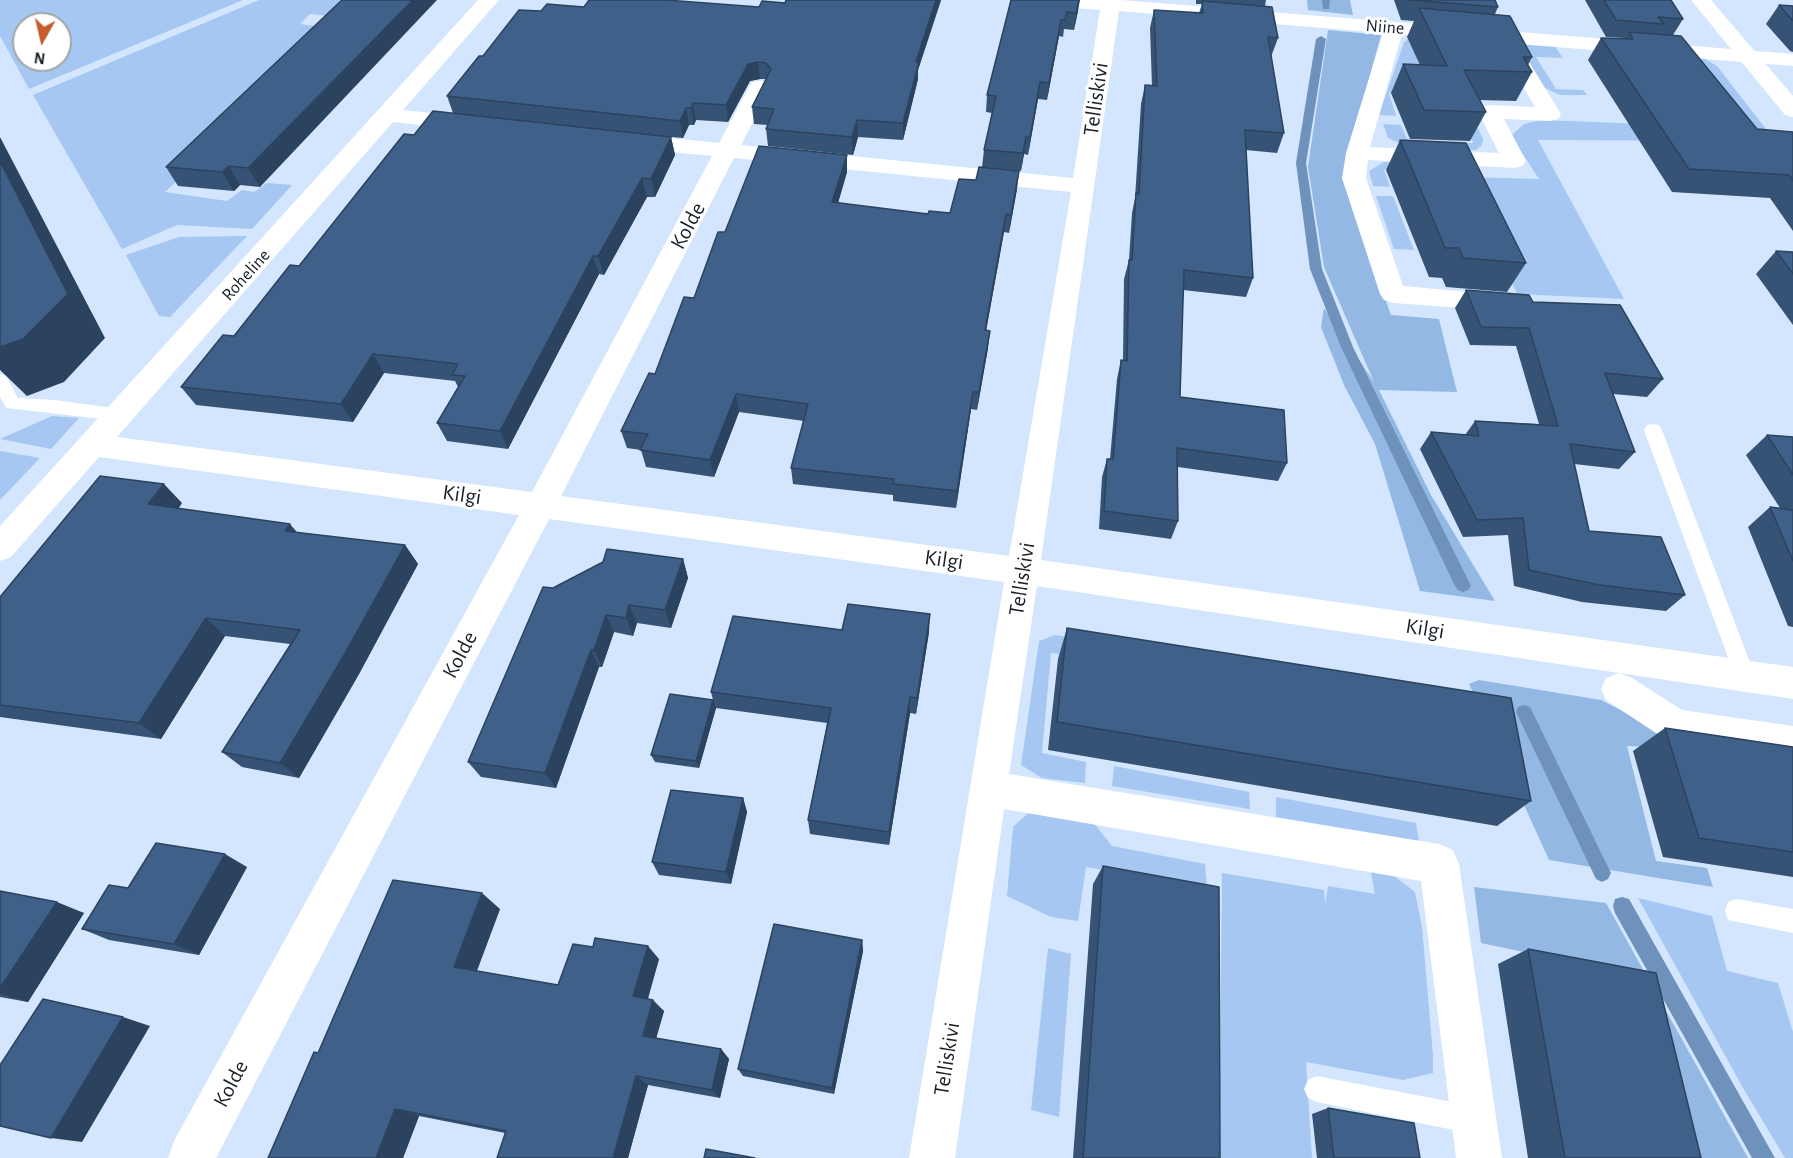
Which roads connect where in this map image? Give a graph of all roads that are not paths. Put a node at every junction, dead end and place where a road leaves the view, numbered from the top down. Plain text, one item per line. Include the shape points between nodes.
1 (489, 0) edge
2 (1049, 0) edge
3 (1701, 0) edge
4 (1110, 3) edge
5 (1394, 28) junction
6 (1504, 37) junction
7 (1750, 57) junction
8 (1793, 60) edge
9 (760, 87) edge
10 (1793, 110) edge
11 (389, 115) junction
12 (497, 126) edge
13 (612, 139) edge
14 (728, 152) junction
15 (1357, 153) junction
16 (1084, 186) junction
17 (1528, 304) edge
18 (0, 380) edge
19 (120, 415) junction
20 (1653, 430) dead end
21 (93, 445) junction
22 (540, 506) junction
23 (0, 548) edge
24 (1023, 571) junction
25 (1745, 676) junction
26 (1793, 682) edge
27 (1619, 689) dead end
28 (1793, 743) edge
29 (988, 788) junction
30 (1737, 911) dead end
31 (1793, 921) edge
32 (1317, 1089) dead end
33 (1476, 1139) edge
34 (191, 1158) edge
35 (932, 1158) edge

1 - 11 street, Roheline
2 - 4 street, Niine
3 - 7 street
4 - 5 street, Niine
4 - 16 street, Telliskivi
5 - 6 street, Niine
5 - 15 street
6 - 7 street, Niine
6 - 15 street via 1550,114 1489,112 1514,161
7 - 8 street, Niine
7 - 10 street
9 - 14 street, Kolde
11 - 12 street
11 - 19 street, Roheline
13 - 14 street
14 - 16 street
14 - 22 street, Kolde
15 - 17 street via 1354,178 1392,294
16 - 24 street, Telliskivi
18 - 19 lane via 12,404
19 - 21 street, Roheline
20 - 25 lane
21 - 22 street, Kilgi
21 - 23 street, Roheline
22 - 24 street, Kilgi
22 - 34 street, Kolde
24 - 25 street, Kilgi
24 - 29 street, Telliskivi
25 - 26 street, Kilgi
27 - 28 street via 1676,725
29 - 33 street via 1439,864
29 - 35 street, Telliskivi
30 - 31 lane
32 - 33 lane

